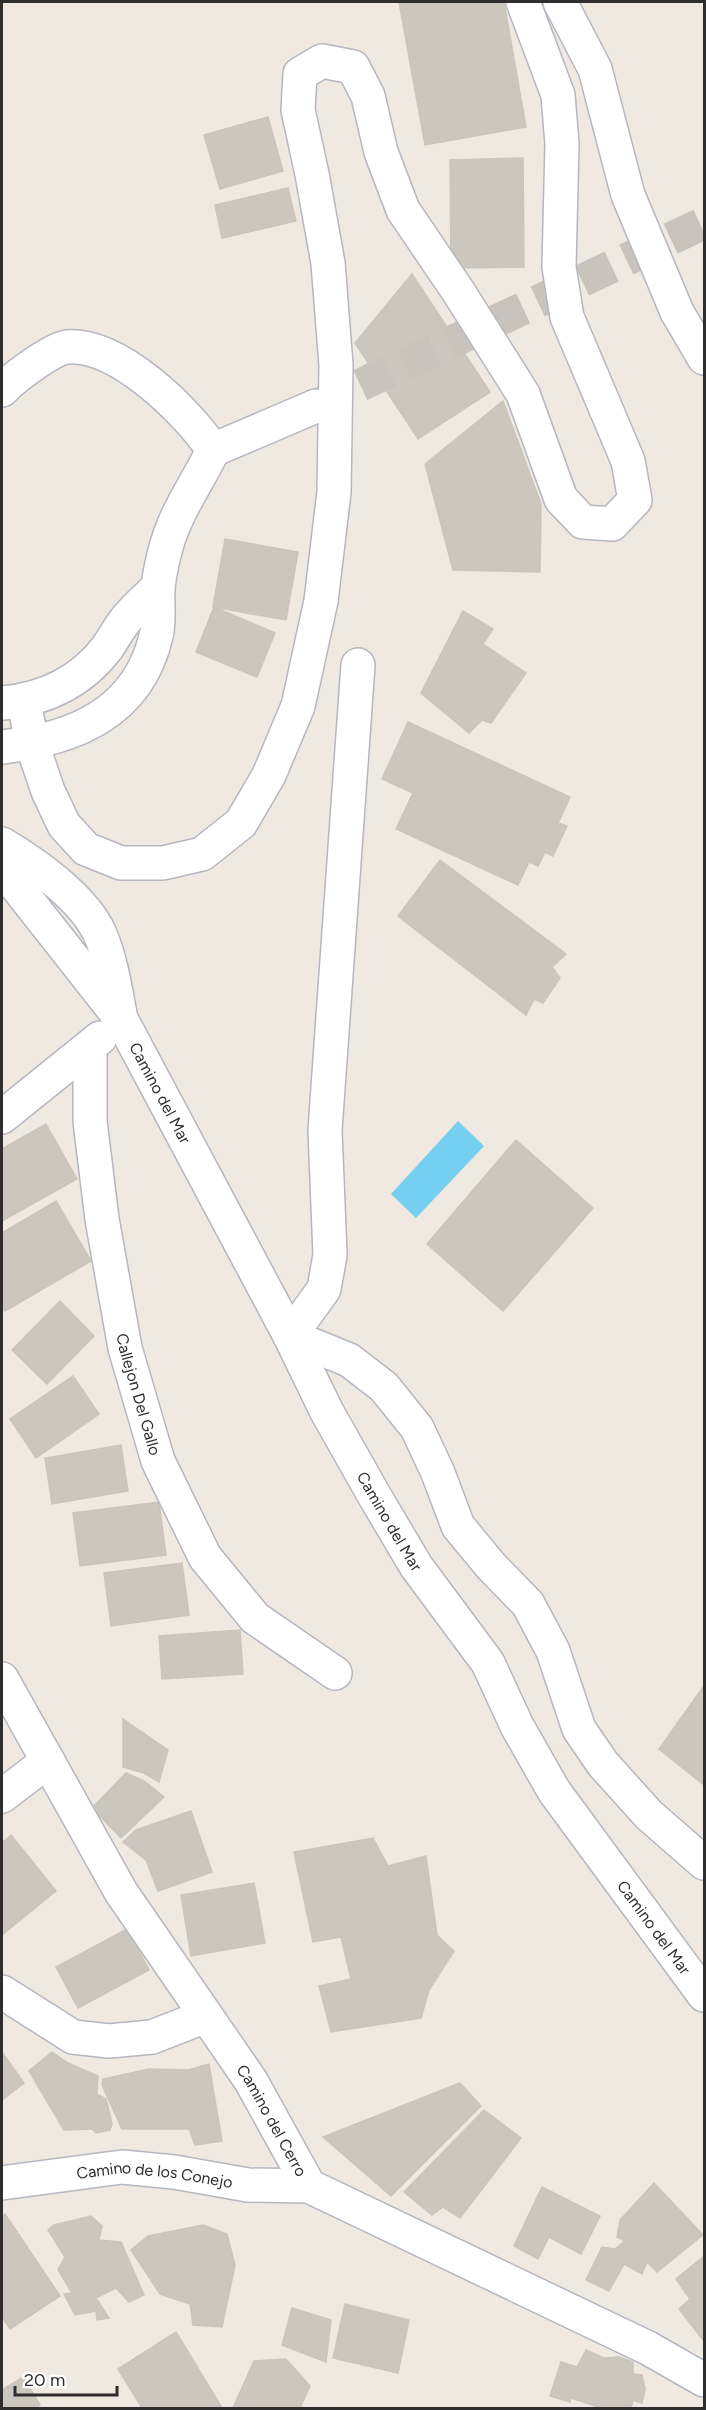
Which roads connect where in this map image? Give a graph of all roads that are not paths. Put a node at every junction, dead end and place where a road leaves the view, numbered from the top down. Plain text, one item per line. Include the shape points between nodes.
1 (523, 2) edge
2 (560, 2) edge
3 (705, 358) edge
4 (2, 390) edge
5 (316, 406) tunnel mouth
6 (213, 450) junction
7 (158, 587) junction
8 (358, 665) dead end
9 (13, 702) edge
10 (17, 746) edge
11 (2, 844) edge
12 (2, 868) edge
13 (121, 1019) junction
14 (90, 1047) junction
15 (2, 1117) edge
16 (290, 1336) junction
17 (335, 1673) dead end
18 (2, 1679) edge
19 (48, 1761) junction
20 (2, 1796) edge
21 (705, 1863) edge
22 (2, 1992) edge
23 (705, 1995) edge
24 (206, 2016) junction
25 (2, 2183) edge
26 (309, 2186) junction
27 (705, 2380) edge

1 - 10 street via 558,94 562,144 559,267 567,317 628,460 635,500 612,524 583,522 561,499 523,394 403,210 381,152 368,96 353,67 322,61 300,74 298,110 328,263 336,365 334,492 321,601 298,706 269,775 241,822 202,854 163,862 121,863 86,849 64,825 48,792
2 - 3 street via 595,69 628,195 677,312
4 - 6 street via 37,362 65,347 90,349 135,370 176,406
5 - 6 street
6 - 7 street via 173,527
7 - 9 street via 127,617 88,671 56,690
7 - 10 street via 157,633 144,673 114,708 71,733
8 - 16 street via 325,1130 330,1255 324,1288
9 - 10 street
11 - 13 street, Camino del Mar via 73,897 99,931 111,966
12 - 13 street, Camino del Mar
13 - 14 street
13 - 16 street, Camino del Mar
14 - 15 street
14 - 17 street, Callejon Del Gallo via 90,1121 102,1219 125,1348 158,1461 205,1557 255,1618
16 - 21 street via 349,1360 384,1387 417,1428 458,1526 528,1604 553,1651 579,1729 603,1764 649,1815
16 - 23 street, Camino del Mar via 327,1412 404,1546 488,1663 517,1726 554,1791
18 - 19 street, Camino del Cerro
19 - 20 street
19 - 24 street, Camino del Cerro via 121,1892
22 - 24 street via 73,2037 109,2041 152,2037
24 - 26 street, Camino del Cerro via 251,2081
25 - 26 street, Camino de los Conejo via 122,2167 248,2185
26 - 27 street, Camino del Cerro via 648,2348

